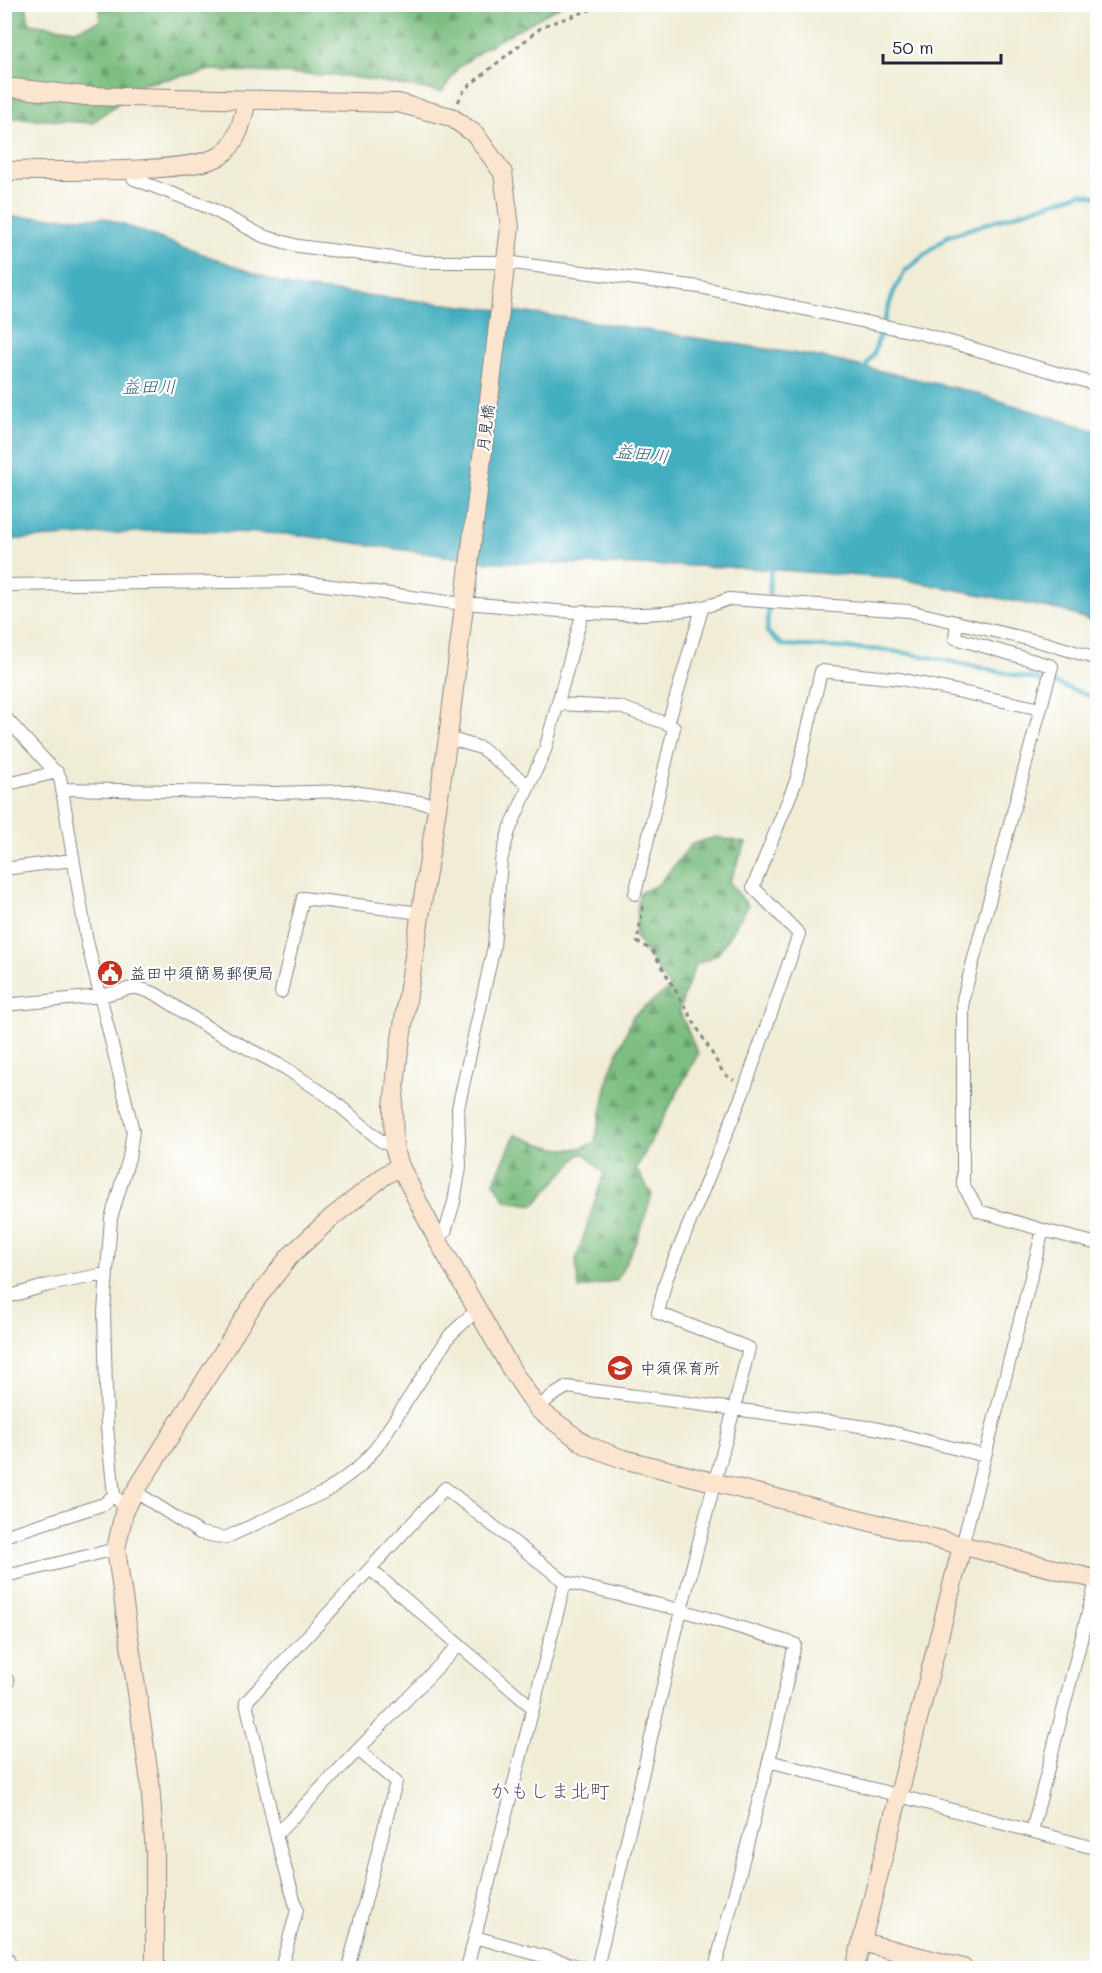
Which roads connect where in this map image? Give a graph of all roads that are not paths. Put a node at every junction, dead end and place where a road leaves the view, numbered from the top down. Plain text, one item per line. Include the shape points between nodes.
1 (4, 87) edge
2 (248, 99) junction
3 (128, 169) junction
4 (4, 171) edge
5 (504, 268) junction
6 (1098, 385) edge
7 (4, 585) edge
8 (455, 603) dead end
9 (476, 604) dead end
10 (702, 609) junction
11 (583, 611) junction
12 (957, 622) junction
13 (1098, 659) edge
14 (558, 704) junction
15 (1041, 709) junction
16 (4, 716) edge
17 (668, 724) junction
18 (448, 738) junction
19 (57, 772) junction
20 (4, 785) edge
21 (529, 786) junction
22 (62, 789) junction
23 (438, 806) junction
24 (72, 861) junction
25 (4, 869) edge
26 (635, 894) road end
27 (420, 913) junction
28 (281, 992) dead end
29 (101, 996) junction
30 (4, 1005) edge
31 (394, 1147) junction
32 (400, 1166) junction
33 (1043, 1230) junction
34 (437, 1239) junction
35 (1098, 1244) edge
36 (105, 1274) junction
37 (4, 1298) edge
38 (477, 1310) junction
39 (538, 1408) junction
40 (735, 1409) junction
41 (985, 1456) junction
42 (715, 1483) junction
43 (136, 1492) junction
44 (120, 1502) junction
45 (4, 1536) edge
46 (962, 1545) junction
47 (116, 1550) junction
48 (370, 1569) junction
49 (6, 1576) dead end
50 (1097, 1578) edge
51 (565, 1582) junction
52 (681, 1610) junction
53 (459, 1645) junction
54 (4, 1675) edge
55 (4, 1684) edge
56 (533, 1708) junction
57 (358, 1750) junction
58 (769, 1761) junction
59 (899, 1796) junction
60 (1032, 1831) junction
61 (276, 1835) junction
62 (1098, 1849) edge
63 (475, 1937) junction
64 (862, 1942) junction
65 (4, 1952) edge
66 (12, 1968) edge
67 (155, 1968) edge
68 (281, 1968) edge
69 (348, 1968) edge
70 (467, 1968) edge
71 (585, 1968) edge
72 (597, 1968) edge
73 (715, 1968) edge
74 (855, 1968) edge
75 (963, 1968) edge

1 - 2 street via 86,96
2 - 3 street via 240,131 221,155 197,164
2 - 5 street, 月見橋 via 398,103 451,117 475,134 504,173 510,227
3 - 4 street
3 - 5 street via 134,179 210,208 263,236 298,246
5 - 6 street via 699,287 798,306 923,334
5 - 18 street, 月見橋
7 - 8 street via 296,581
9 - 11 street
10 - 11 street via 668,614
10 - 12 street via 729,599 801,602 909,611
10 - 17 street
11 - 14 street
12 - 13 street
12 - 15 street via 955,638 1052,666
14 - 17 street via 620,707
14 - 21 street via 546,750
15 - 33 street via 963,999 963,1185 979,1211
15 - 40 street via 900,680 821,671 796,781 753,887 799,934 745,1088 666,1280 658,1313 749,1348
16 - 19 street
17 - 26 street via 674,728
18 - 21 street via 481,748
18 - 23 street, 月見橋
19 - 20 street
19 - 22 street
21 - 34 street via 501,861 494,946 458,1108 460,1167 445,1232
22 - 23 street via 273,794 348,791
22 - 24 street
23 - 27 street, 月見橋
24 - 25 street
24 - 29 street
27 - 28 street via 303,898
27 - 31 street, 月見橋 via 398,1058
29 - 30 street
29 - 31 street via 135,987 156,994 207,1027 285,1068
29 - 36 street via 133,1131 111,1218
31 - 32 street, 月見橋
32 - 34 street, 月見橋
32 - 43 street via 331,1218 290,1256 255,1301
33 - 35 street
33 - 41 street
34 - 38 street, 月見橋
36 - 37 street
36 - 44 street via 107,1428
38 - 39 street, 月見橋
38 - 43 street via 450,1335 376,1448 359,1467 327,1491 225,1538 200,1533
39 - 40 street via 567,1387
39 - 42 street, 月見橋 via 586,1445
40 - 41 street via 874,1428
40 - 42 street
41 - 46 street
42 - 46 street, 月見橋
42 - 52 street
43 - 44 street
44 - 45 street
44 - 47 street
46 - 50 street, 月見橋
46 - 59 street
47 - 49 street
47 - 67 street via 150,1782 155,1854
48 - 51 street via 446,1488
48 - 53 street
48 - 61 street via 246,1702
50 - 60 street
51 - 52 street
51 - 56 street
52 - 58 street via 795,1644
52 - 72 street
53 - 56 street
53 - 57 street
54 - 55 street via 8,1682
56 - 63 street
57 - 61 street
57 - 69 street via 396,1782
58 - 59 street
58 - 73 street
59 - 60 street
59 - 64 street
60 - 62 street
61 - 68 street via 297,1910
63 - 70 street
63 - 71 street
64 - 74 street
64 - 75 street
65 - 66 street

